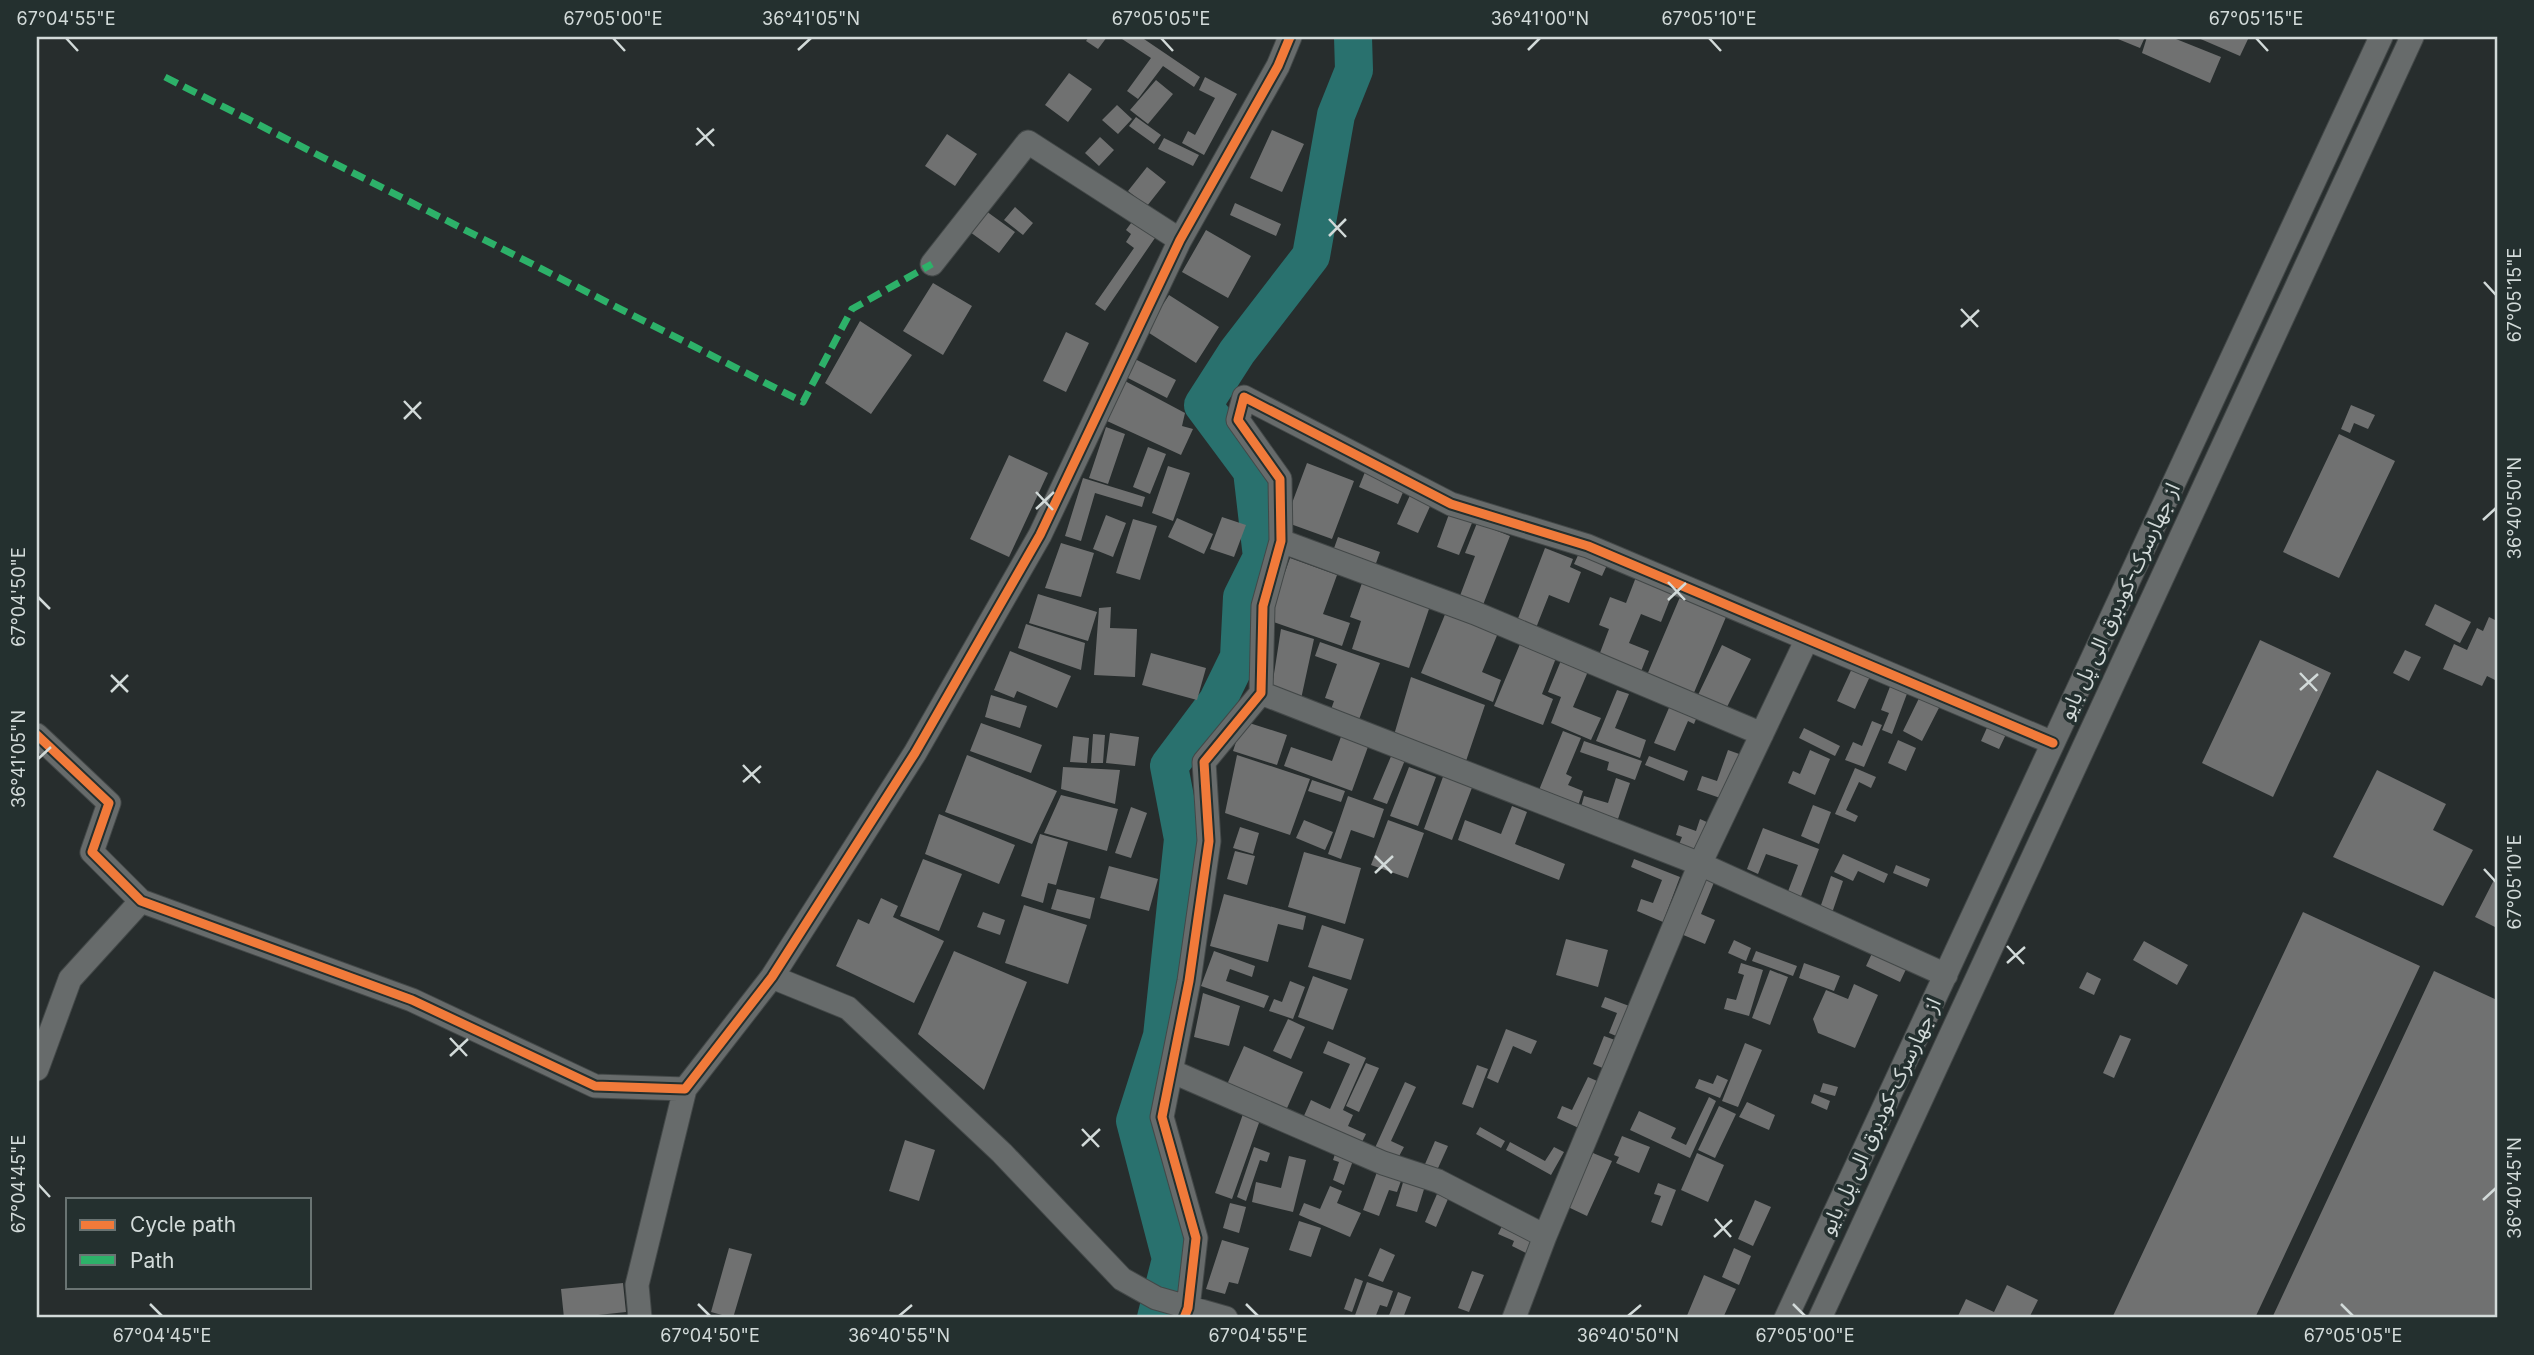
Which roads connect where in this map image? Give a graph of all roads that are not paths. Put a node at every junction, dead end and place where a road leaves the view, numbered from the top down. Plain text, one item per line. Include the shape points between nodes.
1 (1290, 37) edge
2 (2381, 37) edge
3 (2412, 37) edge
4 (1180, 240) junction
5 (932, 264) dead end
6 (1281, 541) junction
7 (1807, 639) junction
8 (1261, 693) junction
9 (1762, 734) junction
10 (37, 736) edge
11 (2053, 743) junction
12 (1700, 864) junction
13 (141, 901) junction
14 (1946, 975) junction
15 (772, 977) junction
16 (37, 1069) edge
17 (1171, 1071) junction
18 (685, 1089) junction
19 (1545, 1236) junction
20 (1176, 1307) edge
21 (640, 1318) edge
22 (1226, 1318) edge
23 (1514, 1318) edge
24 (1786, 1318) edge
25 (1820, 1318) edge

1 - 4 street
2 - 11 street, از جهارسرک-کودبرق الی پل بایو
3 - 25 street, از جهارسرک-کودبرق الی پل بایو
4 - 5 street via 1028,142
4 - 15 street via 1040,535 915,754
6 - 7 street via 1280,479 1238,420 1244,397 1451,504 1588,546
6 - 8 street via 1263,607
6 - 9 street via 1475,613
7 - 9 street
7 - 11 street
8 - 12 street
8 - 17 street via 1204,762 1209,841
9 - 12 street
10 - 13 street via 109,803 92,852
11 - 14 street, از جهارسرک-کودبرق الی پل بایو
12 - 14 street
12 - 19 street
13 - 16 street via 70,979
13 - 18 street via 412,1000 595,1086
14 - 24 street, از جهارسرک-کودبرق الی پل بایو
15 - 18 street
15 - 20 street via 848,1008 1002,1153 1122,1279
17 - 19 street via 1383,1163 1438,1181
17 - 20 street via 1161,1116 1196,1238
18 - 21 street via 637,1285
19 - 23 street
20 - 22 street

